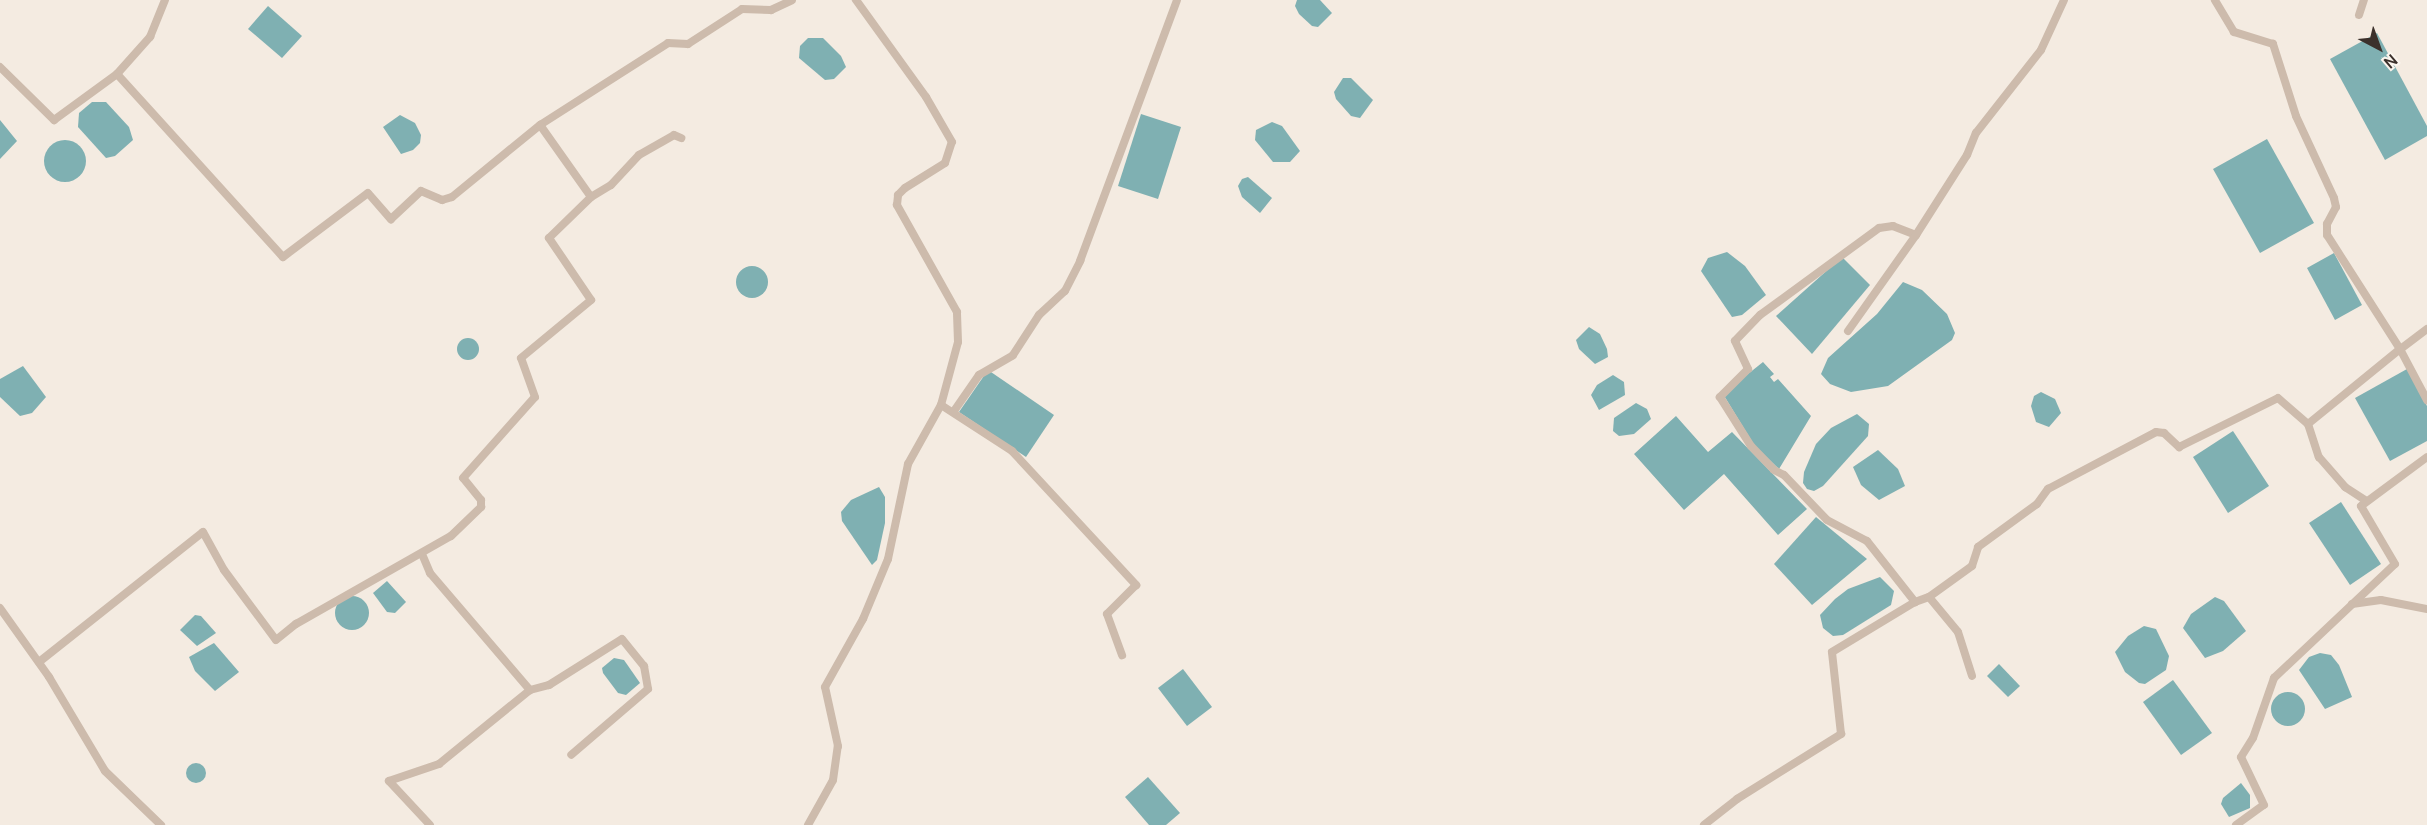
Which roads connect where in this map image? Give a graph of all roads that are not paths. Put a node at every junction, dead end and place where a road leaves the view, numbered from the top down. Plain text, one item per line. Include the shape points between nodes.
1 (165, 0) edge
2 (792, 0) edge
3 (856, 0) edge
4 (1178, 0) edge
5 (2064, 0) edge
6 (2215, 0) edge
7 (2364, 0) edge
8 (2359, 15) dead end
9 (0, 67) edge
10 (117, 74) junction
11 (540, 125) junction
12 (681, 138) dead end
13 (591, 197) junction
14 (1916, 235) junction
15 (2427, 329) edge
16 (1848, 331) dead end
17 (2400, 349) junction
18 (2427, 400) edge
19 (941, 405) junction
20 (954, 411) junction
21 (2307, 424) junction
22 (2427, 458) edge
23 (2365, 500) junction
24 (422, 554) junction
25 (1929, 597) junction
26 (1915, 602) junction
27 (2352, 604) junction
28 (0, 608) edge
29 (2427, 609) edge
30 (1122, 655) dead end
31 (39, 662) junction
32 (1972, 676) dead end
33 (530, 690) junction
34 (571, 755) dead end
35 (161, 825) edge
36 (430, 825) edge
37 (808, 825) edge
38 (1704, 825) edge
39 (2236, 825) edge

1 - 10 street via 150,37
2 - 11 street via 771,10 742,9 688,44 668,43
3 - 19 street via 926,97 952,142 945,163 905,188 898,195 897,205 957,312 958,342
4 - 20 street via 1080,261 1065,291 1039,315 1013,355 979,375
5 - 14 street via 2041,50 1976,133 1968,155
6 - 17 street via 2234,32 2273,44 2296,116 2334,198 2336,207 2327,224 2327,234
7 - 8 street
9 - 10 street via 54,120
10 - 11 street via 283,257 368,193 391,219 424,190 442,200 452,197
11 - 13 street
12 - 13 street via 674,135 639,155 616,181
13 - 24 street via 549,238 591,300 521,357 535,397 463,478 481,500 481,507 451,536
14 - 16 street
14 - 26 street via 1893,226 1880,228 1760,315 1734,341 1748,369 1720,395 1751,446 1827,520 1867,541
15 - 17 street
17 - 18 street
17 - 21 street
19 - 20 street
19 - 37 street via 908,464 888,559 863,619 825,687 838,746 833,780
20 - 30 street via 1012,451 1136,585 1107,614
21 - 23 street via 2319,457 2345,487
21 - 25 street via 2278,398 2178,447 2156,432 2048,489 2037,504 1978,547 1972,567
22 - 23 street
23 - 27 street via 2362,511 2395,564
24 - 31 street via 306,618 276,640 224,570 203,532
24 - 33 street via 430,573
25 - 26 street
25 - 32 street via 1958,632
26 - 38 street via 1832,652 1841,734 1737,799
27 - 29 street via 2381,600
27 - 39 street via 2274,678 2253,738 2241,758 2264,805
28 - 31 street
31 - 35 street via 105,771
33 - 34 street via 549,685 622,639 644,666 648,688
33 - 36 street via 439,764 389,782

